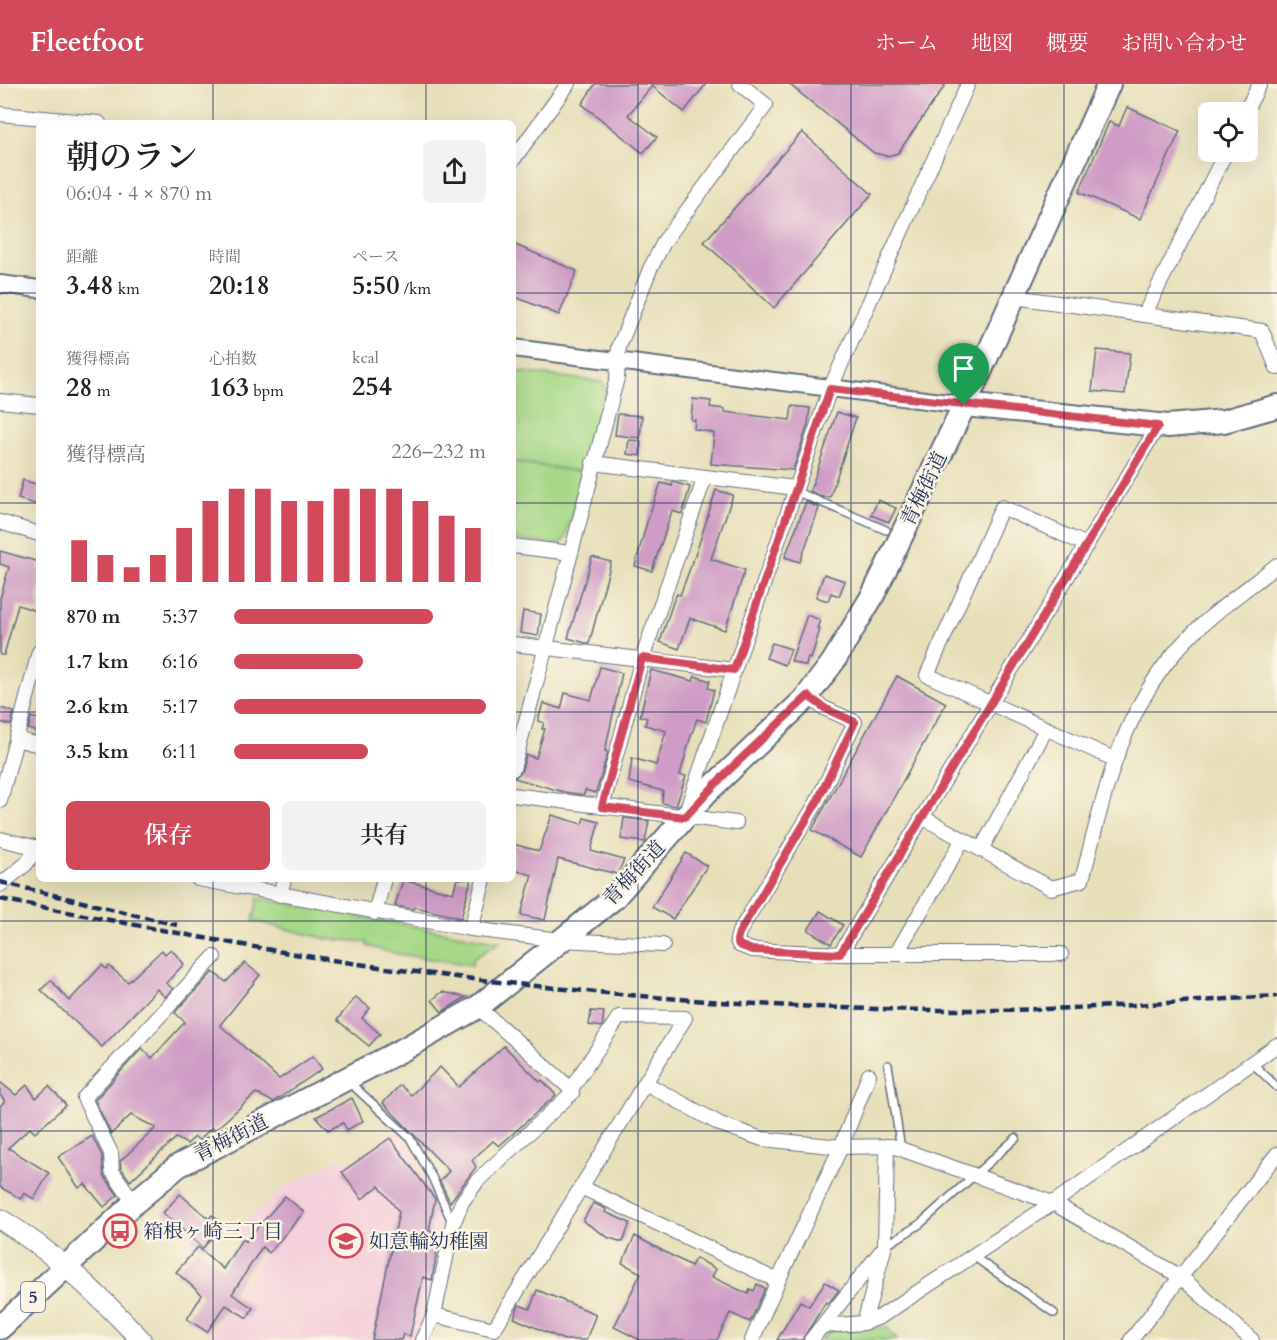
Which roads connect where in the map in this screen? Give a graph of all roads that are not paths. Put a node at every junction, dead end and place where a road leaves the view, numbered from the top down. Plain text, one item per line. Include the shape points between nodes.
1 (568, 84) edge
2 (740, 84) edge
3 (968, 84) edge
4 (1109, 84) edge
5 (1260, 84) edge
6 (1250, 102) edge
7 (0, 114) edge
8 (66, 120) edge
9 (516, 156) edge
10 (1221, 162) edge
11 (0, 284) edge
12 (36, 289) edge
13 (1014, 297) junction
14 (1144, 315) junction
15 (516, 348) edge
16 (618, 361) junction
17 (1277, 368) edge
18 (830, 389) junction
19 (0, 401) edge
20 (36, 405) edge
21 (964, 405) junction
22 (1277, 406) edge
23 (1158, 426) junction
24 (593, 463) junction
25 (705, 477) junction
26 (795, 490) junction
27 (0, 522) edge
28 (886, 530) dead end
29 (36, 533) edge
30 (1086, 545) junction
31 (516, 546) edge
32 (571, 553) junction
33 (1277, 565) edge
34 (516, 644) edge
35 (545, 647) junction
36 (642, 658) junction
37 (36, 663) edge
38 (734, 670) junction
39 (808, 696) junction
40 (991, 705) junction
41 (1046, 729) junction
42 (16, 739) junction
43 (36, 744) edge
44 (516, 758) edge
45 (1114, 759) junction
46 (516, 795) edge
47 (0, 801) edge
48 (602, 807) junction
49 (685, 817) junction
50 (922, 817) junction
51 (736, 823) dead end
52 (0, 839) edge
53 (962, 841) junction
54 (36, 848) edge
55 (981, 849) junction
56 (36, 851) edge
57 (213, 882) edge
58 (283, 882) edge
59 (383, 882) edge
60 (483, 882) edge
61 (0, 885) edge
62 (280, 895) junction
63 (375, 913) junction
64 (471, 929) junction
65 (560, 940) junction
66 (663, 945) dead end
67 (840, 954) junction
68 (896, 954) junction
69 (1061, 954) dead end
70 (214, 957) dead end
71 (478, 1007) junction
72 (1277, 1045) edge
73 (1251, 1062) junction
74 (888, 1065) dead end
75 (869, 1074) dead end
76 (346, 1079) junction
77 (645, 1083) junction
78 (1277, 1087) edge
79 (571, 1089) junction
80 (1016, 1138) dead end
81 (841, 1147) junction
82 (894, 1148) junction
83 (1277, 1155) edge
84 (973, 1176) junction
85 (581, 1187) junction
86 (134, 1203) junction
87 (1053, 1203) junction
88 (0, 1219) edge
89 (453, 1224) junction
90 (885, 1246) junction
91 (972, 1256) junction
92 (67, 1266) junction
93 (1181, 1277) junction
94 (778, 1281) junction
95 (1054, 1313) dead end
96 (434, 1315) junction
97 (864, 1323) junction
98 (822, 1326) junction
99 (0, 1328) edge
100 (141, 1340) edge
101 (422, 1340) edge
102 (753, 1340) edge
103 (811, 1340) edge
104 (1131, 1340) edge
105 (1252, 1340) edge

1 - 9 street
2 - 16 street via 766,105 665,240 620,347
3 - 18 street
4 - 13 main road, 青梅街道 / 5
5 - 6 street
7 - 8 street
10 - 14 street
11 - 12 street
13 - 14 street
13 - 21 main road, 青梅街道 / 5
14 - 17 street via 1262,331
15 - 16 street
16 - 18 street
16 - 24 street via 617,378
18 - 21 street
18 - 26 street
19 - 20 street
21 - 23 main road
21 - 39 main road, 青梅街道 / 5 via 865,610
22 - 23 main road via 1210,423
23 - 30 street
24 - 25 street
24 - 32 street
25 - 26 street
25 - 36 street
26 - 28 lane
26 - 38 street
27 - 29 street
30 - 40 street
30 - 40 street via 1002,507 927,675
31 - 32 street
32 - 35 street
33 - 45 street via 1177,650 1134,711
34 - 35 street
35 - 36 street
35 - 44 street
36 - 38 street
36 - 48 street
37 - 42 street
38 - 49 street
39 - 49 main road, 青梅街道 / 5
39 - 67 street via 855,722 817,802 737,940 739,945 752,950
40 - 41 street
40 - 50 street
41 - 45 street
41 - 55 street
42 - 43 street
42 - 47 street
45 - 55 street via 1082,880 1051,888
46 - 48 street
48 - 49 street
49 - 51 street
49 - 65 main road, 青梅街道 / 5 via 614,898
50 - 53 street
50 - 67 street
52 - 54 street
53 - 55 street
53 - 68 street
56 - 61 street
57 - 62 street
58 - 62 street
59 - 63 street
60 - 64 street
62 - 63 street
63 - 64 street
64 - 65 street
65 - 66 street
65 - 71 main road, 青梅街道 / 5
67 - 68 street
68 - 69 street
70 - 86 street via 84,1098 111,1153 112,1171
71 - 76 main road, 青梅街道 / 5
71 - 79 street
72 - 73 street
73 - 78 lane
73 - 87 street
74 - 82 lane
75 - 81 street
76 - 86 main road, 青梅街道 / 5 via 178,1166
76 - 89 lane via 410,1138
77 - 79 street via 685,1018 619,1017
77 - 81 street via 720,1124 762,1139
77 - 85 street
79 - 89 street via 572,1093 478,1180 462,1202
80 - 84 lane
81 - 82 street
81 - 94 street
82 - 84 street
82 - 90 street
83 - 93 street
84 - 87 street
84 - 90 lane via 920,1224
85 - 94 street
85 - 96 street via 494,1329
86 - 92 main road, 青梅街道 / 5
87 - 91 street
87 - 93 street
88 - 92 main road
89 - 96 street
90 - 97 street
90 - 98 street
91 - 95 lane
91 - 97 street via 880,1317
92 - 99 main road, 青梅街道 / 5
92 - 100 main road
93 - 104 street
93 - 105 street
94 - 102 street
96 - 101 street
97 - 98 street
98 - 103 street

